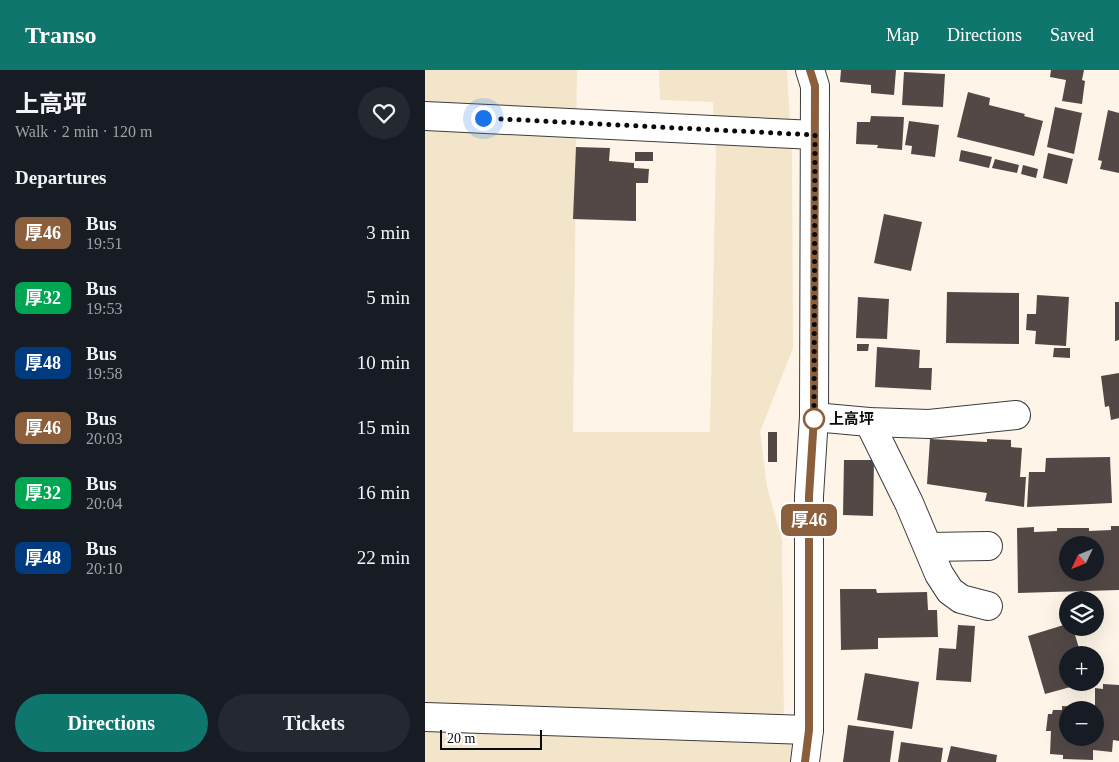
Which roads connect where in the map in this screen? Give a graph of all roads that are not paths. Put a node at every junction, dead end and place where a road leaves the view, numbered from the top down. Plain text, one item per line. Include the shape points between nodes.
1 (810, 70) edge
2 (425, 116) edge
3 (815, 135) junction
4 (1016, 415) dead end
5 (814, 417) junction
6 (869, 422) junction
7 (988, 546) dead end
8 (929, 547) junction
9 (988, 606) dead end
10 (425, 717) edge
11 (809, 730) junction
12 (805, 762) edge

1 - 3 street via 815,86
2 - 3 street
3 - 5 street
4 - 6 street via 929,424
5 - 6 street
5 - 11 street via 809,496
6 - 8 street
7 - 8 street
8 - 9 street via 939,574 951,591 961,599
10 - 11 street
11 - 12 street

